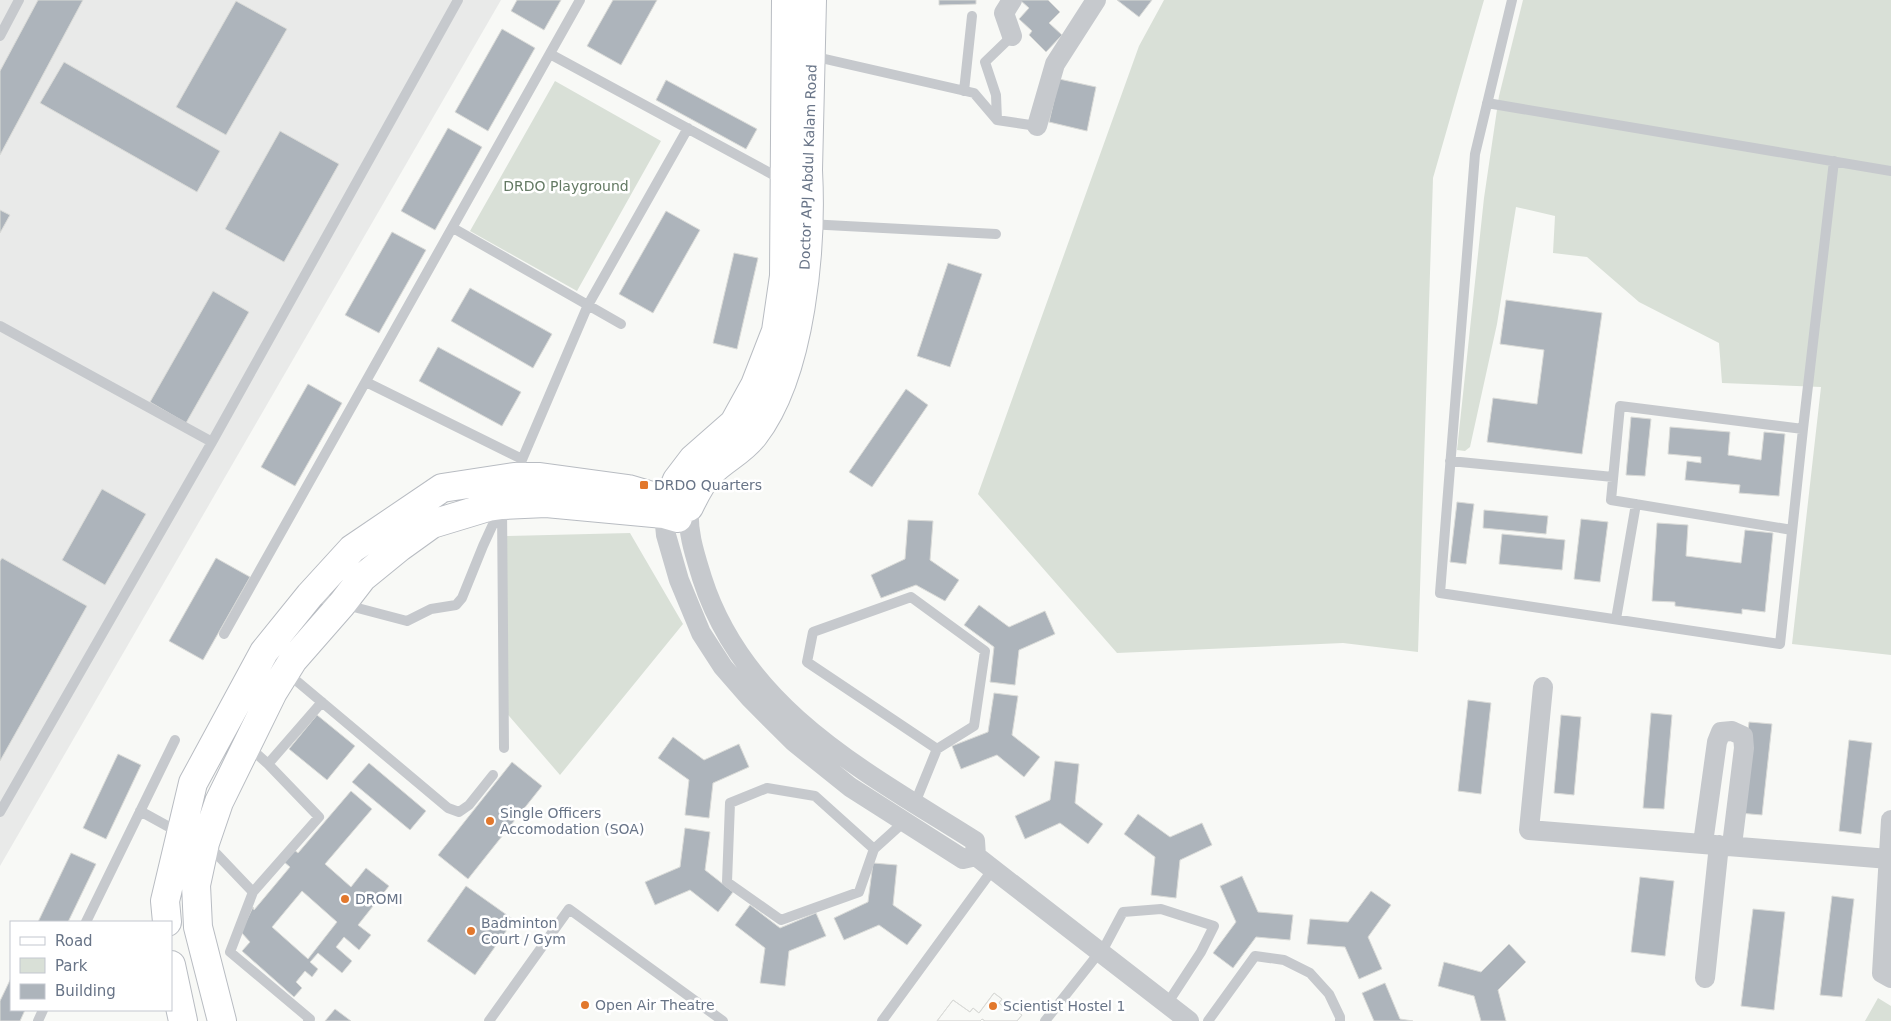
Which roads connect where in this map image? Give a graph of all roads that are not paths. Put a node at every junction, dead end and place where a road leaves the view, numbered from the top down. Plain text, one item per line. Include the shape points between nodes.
1 (19, 0) edge
2 (458, 0) edge
3 (580, 0) edge
4 (786, 0) edge
5 (812, 0) edge
6 (1012, 0) edge
7 (1096, 0) edge
8 (1512, 0) edge
9 (972, 16) dead end
10 (0, 36) edge
11 (1012, 36) joint
12 (801, 41) junction
13 (550, 54) junction
14 (964, 91) junction
15 (1487, 103) junction
16 (997, 120) junction
17 (1037, 126) joint
18 (688, 128) junction
19 (1834, 161) junction
20 (1891, 171) edge
21 (797, 189) junction
22 (808, 224) junction
23 (453, 228) junction
24 (996, 234) dead end
25 (588, 305) junction
26 (621, 324) dead end
27 (0, 326) edge
28 (366, 382) junction
29 (1803, 429) junction
30 (212, 442) junction
31 (1450, 461) junction
32 (518, 468) junction
33 (1613, 477) junction
34 (1636, 504) junction
35 (502, 505) junction
36 (677, 511) junction
37 (1792, 530) junction
38 (310, 596) junction
39 (342, 604) junction
40 (1616, 620) junction
41 (224, 634) dead end
42 (275, 662) junction
43 (1543, 687) dead end
44 (322, 702) junction
45 (175, 740) dead end
46 (246, 745) junction
47 (504, 748) dead end
48 (937, 749) junction
49 (268, 764) junction
50 (493, 775) dead end
51 (915, 803) junction
52 (140, 811) junction
53 (0, 812) edge
54 (904, 820) junction
55 (1891, 820) edge
56 (180, 833) junction
57 (205, 842) junction
58 (1718, 844) junction
59 (874, 849) junction
60 (976, 856) junction
61 (1889, 859) junction
62 (993, 869) junction
63 (253, 892) junction
64 (86, 921) edge
65 (167, 921) edge
66 (1100, 952) junction
67 (172, 969) edge
68 (1705, 978) dead end
69 (1891, 978) edge
70 (1167, 1004) junction
71 (183, 1021) edge
72 (222, 1021) edge
73 (308, 1021) edge
74 (489, 1021) edge
75 (723, 1021) edge
76 (882, 1021) edge
77 (1045, 1021) edge
78 (1189, 1021) edge
79 (1208, 1021) edge
80 (1340, 1021) edge

1 - 10 lane
2 - 30 lane
3 - 13 lane
4 - 12 street
5 - 12 street, Doctor APJ Abdul Kalam Road
6 - 11 street via 1004,13
7 - 17 street via 1055,64
8 - 15 lane
9 - 14 lane
11 - 16 lane via 985,62 996,95
12 - 14 lane
12 - 21 street, Doctor APJ Abdul Kalam Road via 808,170
13 - 18 lane
13 - 23 lane
14 - 16 lane via 974,93
15 - 19 lane
15 - 31 lane via 1475,154
16 - 17 lane
18 - 21 lane
18 - 25 lane
19 - 20 lane
19 - 29 lane
21 - 22 street, Doctor APJ Abdul Kalam Road
21 - 36 street via 776,331 755,385 734,423 693,459 677,480
22 - 24 lane
22 - 36 street, Doctor APJ Abdul Kalam Road via 806,264 795,339 779,393 755,434 736,454 710,472
23 - 25 lane
23 - 28 lane
25 - 26 lane
25 - 32 lane
27 - 30 lane
28 - 32 lane
28 - 41 lane
29 - 33 lane via 1620,406
29 - 37 lane
30 - 53 lane
31 - 33 lane
31 - 40 lane via 1440,593
32 - 35 lane
32 - 36 street via 540,477 620,488
32 - 38 street via 442,488 352,549
33 - 34 lane via 1611,500
34 - 37 lane
34 - 40 lane
35 - 36 street via 546,503
35 - 39 street via 432,524 362,578
35 - 39 lane via 462,598 456,605 431,609 407,621
35 - 47 lane
36 - 51 street via 718,619 744,662 783,707 822,742
36 - 54 street via 666,535 679,580 700,632 723,667 794,742 850,787
37 - 40 lane via 1780,644
38 - 39 lane
38 - 42 street
39 - 42 street via 293,660
42 - 44 lane
42 - 46 street via 273,692
42 - 56 street via 192,783
43 - 58 street via 1529,830
44 - 49 lane
44 - 50 lane via 448,808 458,812 469,805
45 - 52 lane
46 - 49 lane
46 - 57 street
48 - 48 lane via 806,662 813,632 911,597 985,651 974,726
48 - 51 lane
49 - 63 lane via 319,816
51 - 54 street
51 - 60 street via 975,841
52 - 56 lane
52 - 64 lane
54 - 59 lane
54 - 60 street via 963,859
55 - 61 street
56 - 65 street via 165,901
57 - 63 lane
57 - 72 street via 196,884 198,927
58 - 61 street
58 - 68 street
59 - 59 lane via 815,796 766,788 730,804 727,882 781,920 859,892
60 - 62 street
61 - 69 street via 1882,973
62 - 66 street
62 - 76 lane
63 - 73 lane via 230,952 310,1019
66 - 70 street
66 - 70 lane via 1123,912 1161,909 1214,926
66 - 77 lane
67 - 71 street
70 - 78 street
74 - 75 lane via 569,909
79 - 80 lane via 1255,956 1284,960 1310,973 1329,994

